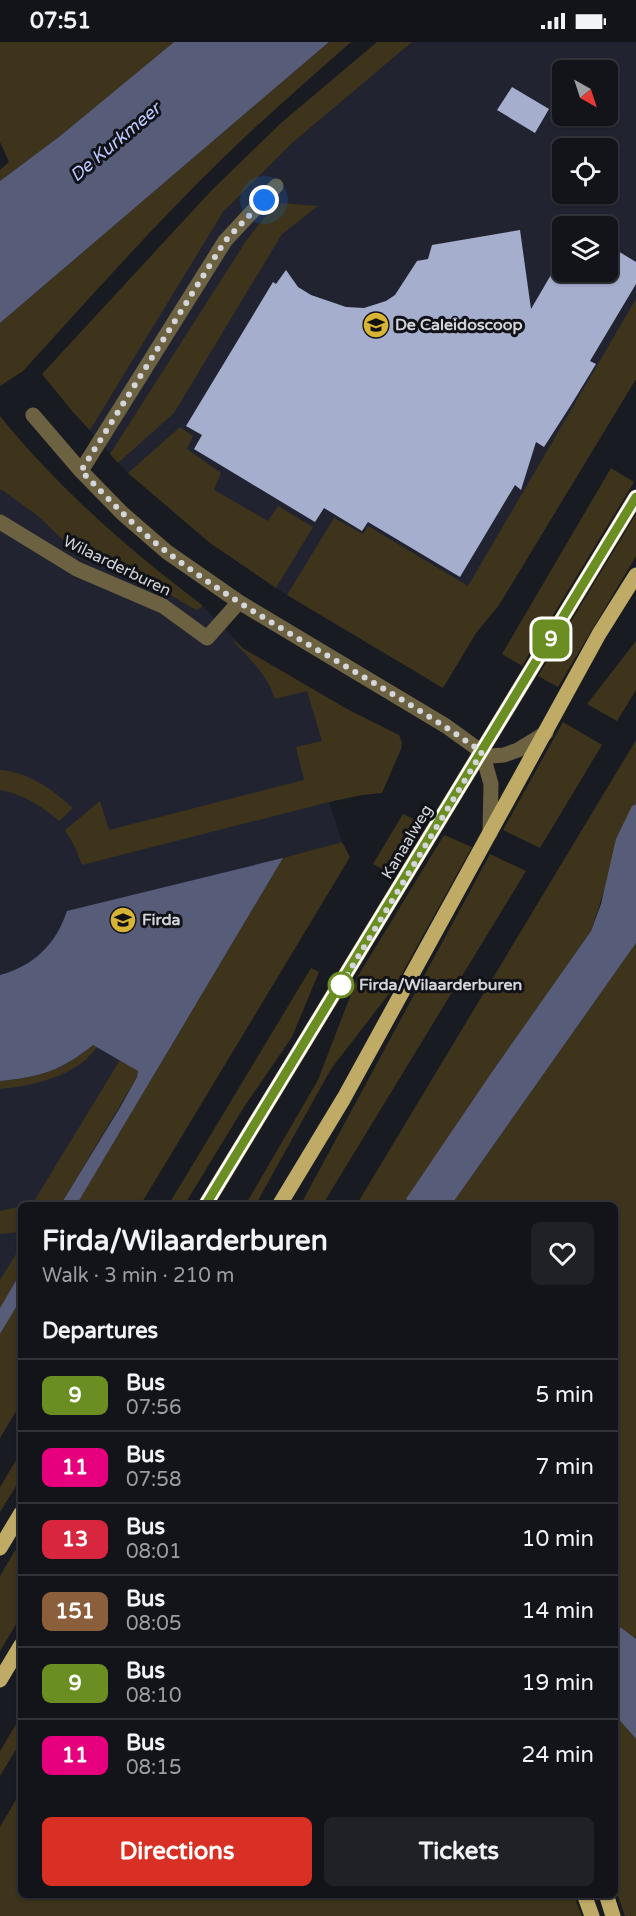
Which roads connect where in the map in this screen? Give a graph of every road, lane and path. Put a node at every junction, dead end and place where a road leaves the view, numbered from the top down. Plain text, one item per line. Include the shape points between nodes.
1 (276, 186) dead end
2 (33, 415) dead end
3 (81, 471) junction
4 (636, 497) edge
5 (0, 522) edge
6 (636, 575) edge
7 (239, 602) junction
8 (546, 733) junction
9 (482, 752) junction
10 (490, 833) junction
11 (207, 1202) edge
12 (281, 1202) edge
13 (18, 1518) edge
14 (0, 1548) edge
15 (18, 1650) edge
16 (0, 1680) edge
17 (585, 1898) edge
18 (607, 1898) edge
19 (592, 1916) edge
20 (613, 1916) edge

1 - 3 street via 225,241
2 - 3 street, Wilaarderburen
3 - 7 street, Wilaarderburen via 166,552
4 - 9 main road, Kanaalweg
5 - 7 street, Wilaarderburen via 77,568 164,606 207,638
6 - 8 main road
7 - 9 street, Wilaarderburen via 446,726
8 - 9 street via 518,750 490,756
8 - 10 main road
9 - 10 street via 491,784
9 - 11 main road, Kanaalweg
10 - 12 main road via 344,1098
13 - 14 main road
15 - 16 main road
17 - 19 main road
18 - 20 main road

